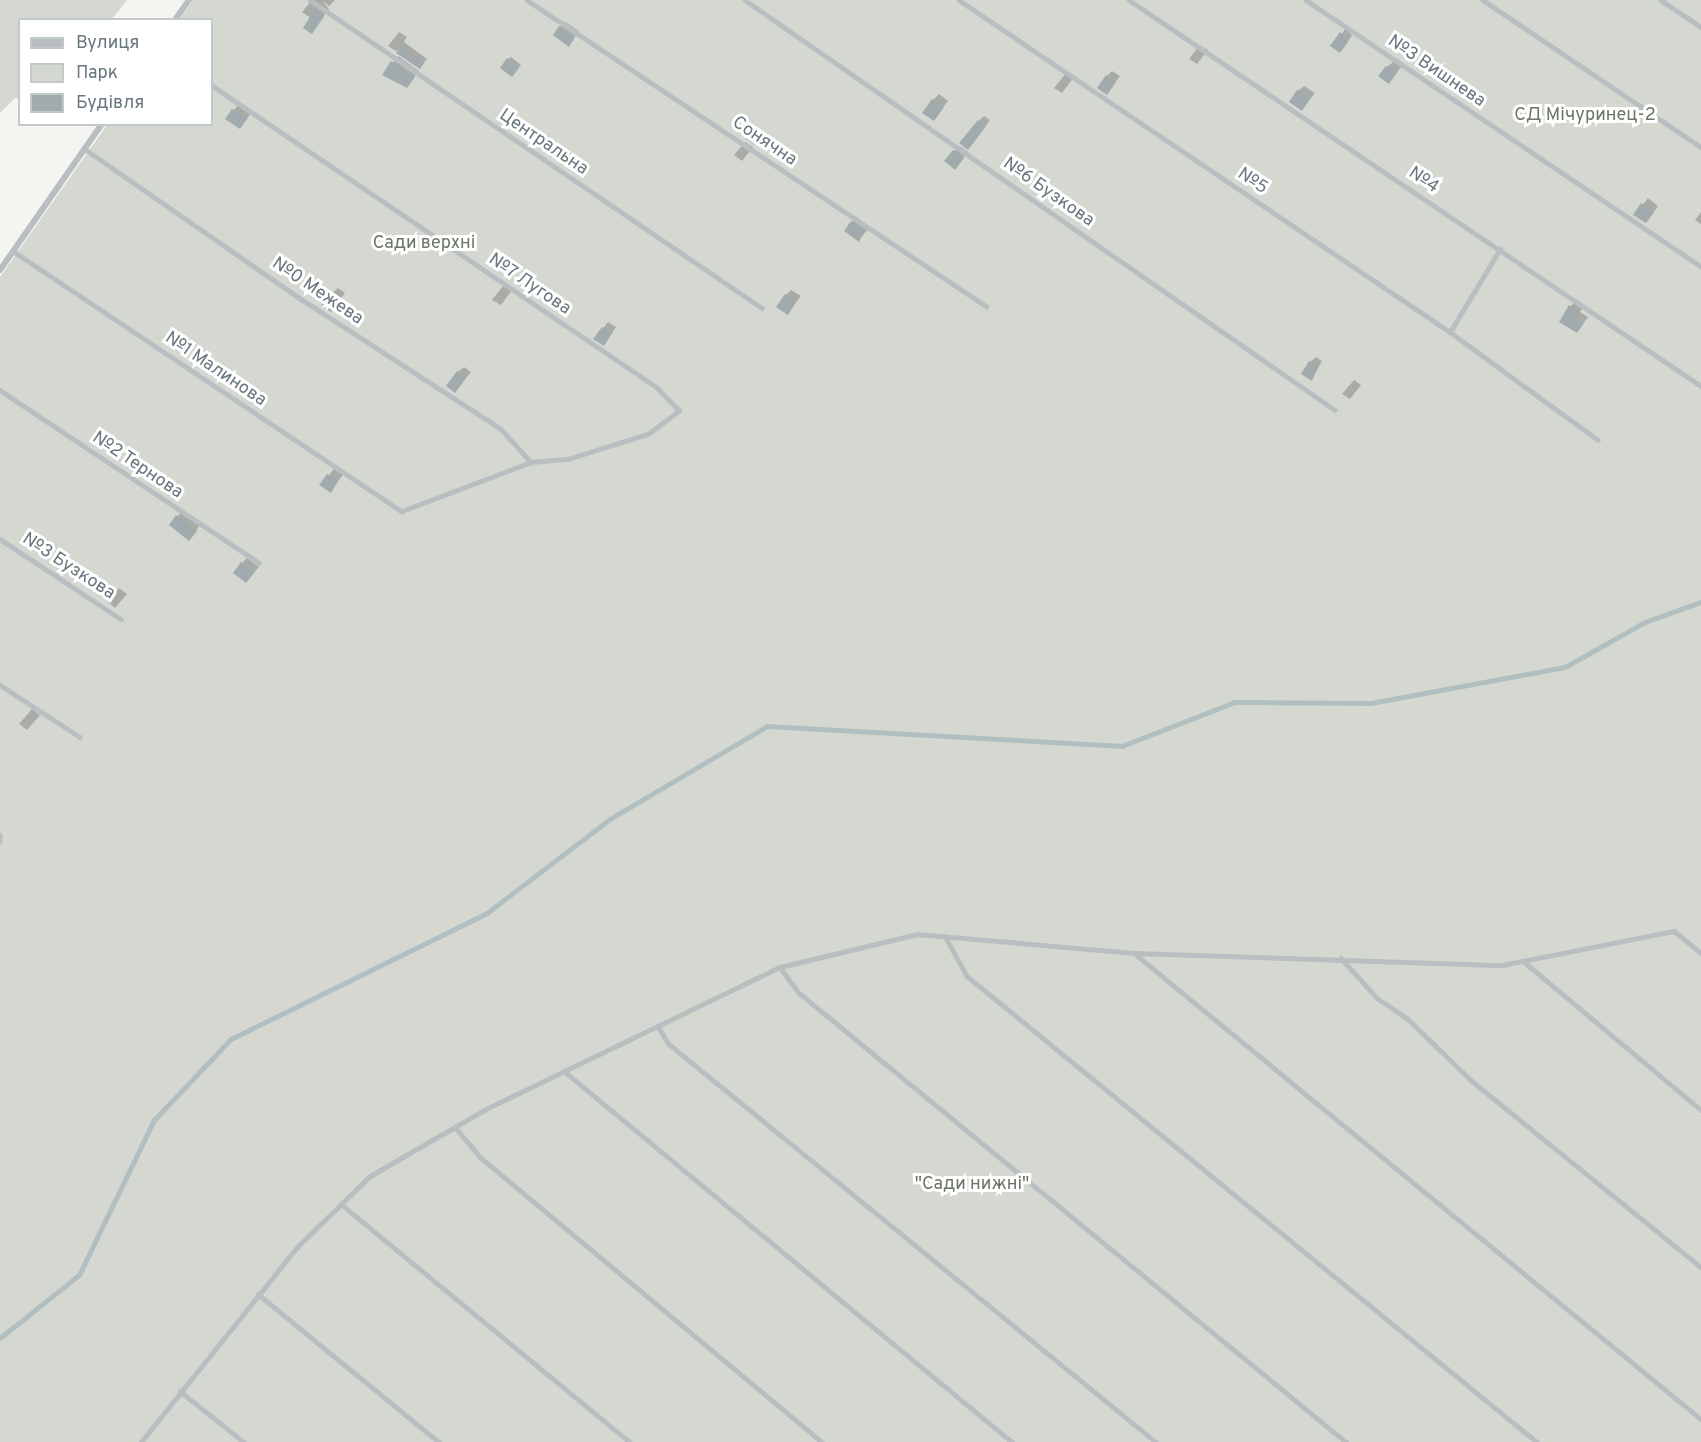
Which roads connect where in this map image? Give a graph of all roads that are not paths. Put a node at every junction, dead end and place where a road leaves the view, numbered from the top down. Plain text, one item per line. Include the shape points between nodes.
1 (189, 0) edge
2 (310, 0) edge
3 (527, 0) edge
4 (745, 0) edge
5 (959, 0) edge
6 (1129, 0) edge
7 (1306, 0) edge
8 (1483, 0) edge
9 (1661, 0) edge
10 (176, 18) edge
11 (1701, 27) edge
12 (213, 87) edge
13 (101, 126) edge
14 (1701, 147) edge
15 (85, 149) junction
16 (1500, 249) junction
17 (13, 251) junction
18 (1701, 266) edge
19 (0, 270) edge
20 (986, 306) dead end
21 (762, 308) dead end
22 (1450, 332) junction
23 (1701, 386) edge
24 (0, 390) edge
25 (1335, 410) dead end
26 (1598, 440) dead end
27 (531, 462) junction
28 (0, 539) edge
29 (258, 563) dead end
30 (121, 619) dead end
31 (0, 685) edge
32 (80, 737) dead end
33 (945, 936) junction
34 (1134, 953) junction
35 (1701, 953) edge
36 (1341, 958) junction
37 (1523, 960) junction
38 (780, 967) junction
39 (658, 1026) junction
40 (564, 1071) junction
41 (1701, 1110) edge
42 (455, 1127) junction
43 (341, 1204) junction
44 (1701, 1267) edge
45 (258, 1294) junction
46 (180, 1391) junction
47 (1701, 1419) edge
48 (141, 1442) edge
49 (244, 1442) edge
50 (439, 1442) edge
51 (630, 1442) edge
52 (822, 1442) edge
53 (1012, 1442) edge
54 (1156, 1442) edge
55 (1346, 1442) edge
56 (1537, 1442) edge

1 - 10 street
2 - 21 lane, Центральна
3 - 20 lane, Сонячна
4 - 25 lane, №6 Бузкова
5 - 22 lane, №5
6 - 16 lane, №4
7 - 18 lane, №3 Вишнева
8 - 14 lane
9 - 11 lane
12 - 27 lane, №7 Лугова via 657,388 679,411 648,434 568,459
13 - 15 street
15 - 17 street
15 - 27 lane, №0 Межева via 301,299 501,429
16 - 22 lane
16 - 23 lane, №4
17 - 19 street
17 - 27 lane, №1 Малинова via 402,511
22 - 26 lane, №5
24 - 29 lane, №2 Тернова
28 - 30 lane, №3 Бузкова
31 - 32 lane
33 - 34 lane
33 - 38 lane via 917,934
33 - 56 lane via 967,976
34 - 36 lane
34 - 47 lane
35 - 37 lane via 1674,931
36 - 37 lane via 1502,964
36 - 44 lane via 1377,998 1408,1019 1472,1081
37 - 41 lane
38 - 39 lane
38 - 55 lane via 798,992
39 - 40 lane
39 - 54 lane via 669,1044
40 - 42 lane
40 - 53 lane
42 - 43 lane via 370,1176
42 - 52 lane via 480,1157
43 - 45 lane via 297,1247
43 - 51 lane
45 - 46 lane
45 - 50 lane
46 - 48 lane
46 - 49 lane

